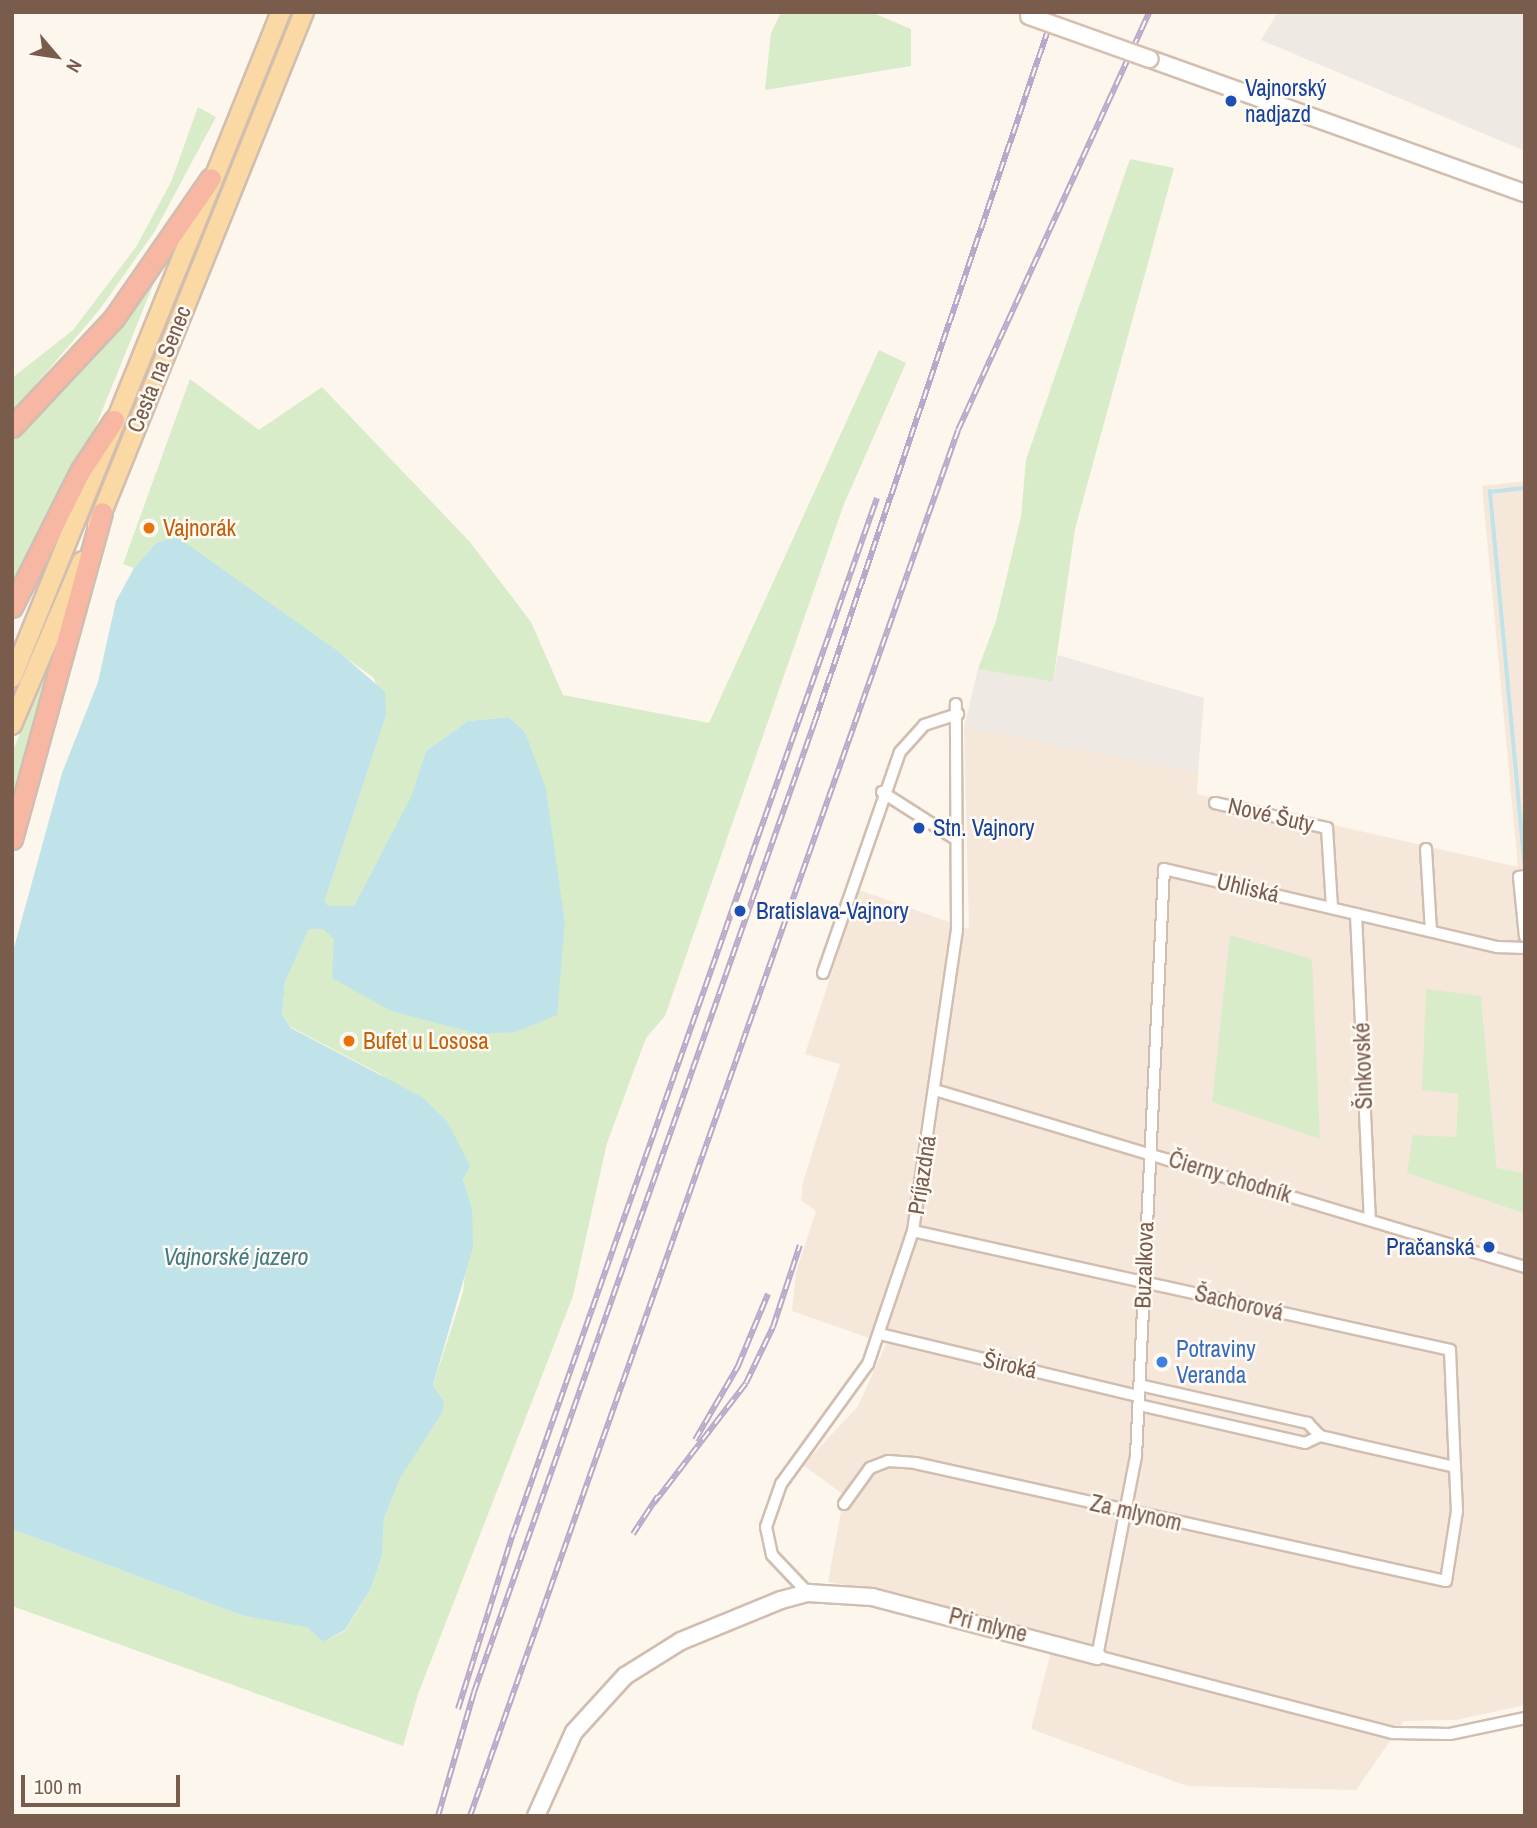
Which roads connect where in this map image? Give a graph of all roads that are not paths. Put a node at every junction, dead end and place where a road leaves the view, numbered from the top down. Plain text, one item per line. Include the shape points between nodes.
1 (281, 12) edge
2 (304, 12) edge
3 (1024, 14) edge
4 (211, 178) junction
5 (1525, 192) edge
6 (114, 420) junction
7 (12, 427) edge
8 (102, 512) junction
9 (12, 607) edge
10 (12, 678) edge
11 (12, 725) edge
12 (883, 792) junction
13 (1216, 803) dead end
14 (954, 838) junction
15 (12, 839) edge
16 (1426, 849) dead end
17 (1164, 869) joint
18 (1525, 876) edge
19 (1332, 907) junction
20 (1356, 914) junction
21 (1431, 931) junction
22 (1525, 937) edge
23 (1525, 948) edge
24 (823, 973) dead end
25 (935, 1090) junction
26 (1147, 1153) junction
27 (1370, 1219) junction
28 (913, 1231) junction
29 (1525, 1267) edge
30 (1143, 1281) junction
31 (880, 1334) junction
32 (1139, 1395) junction
33 (1320, 1436) junction
34 (1455, 1467) junction
35 (844, 1504) dead end
36 (1127, 1510) junction
37 (808, 1593) junction
38 (1097, 1656) junction
39 (1525, 1718) edge
40 (536, 1816) edge

1 - 4 main road, Cesta na Senec
2 - 8 main road, Cesta na Senec
3 - 5 street, bridge
4 - 6 main road, Cesta na Senec
4 - 7 highway via 114,318
6 - 9 highway via 81,470
6 - 10 main road, Cesta na Senec
8 - 11 main road, Cesta na Senec
8 - 15 highway
12 - 14 street
12 - 14 street, Príjazdná via 912,735 957,709
12 - 24 street
13 - 19 street, Nové Šuty via 1327,828
14 - 25 street, Príjazdná via 957,930
16 - 21 street
17 - 19 street, Uhliská
17 - 26 street, Buzalkova
18 - 22 street via 1519,877
19 - 20 street, Uhliská
20 - 21 street, Uhliská
20 - 27 street, Šinkovské
21 - 23 street, Uhliská
25 - 26 street, Čierny chodník
25 - 28 street, Príjazdná
26 - 27 street, Čierny chodník
26 - 30 street, Buzalkova
27 - 29 street, Čierny chodník
28 - 30 street, Šachorová
28 - 31 street, Príjazdná
30 - 32 street, Buzalkova
30 - 34 street, Šachorová via 1450,1350
31 - 32 street, Široká
31 - 37 street, Príjazdná via 853,1392 781,1485 769,1512 767,1542 772,1555
32 - 33 street, Široká via 1307,1423
32 - 33 street, Široká via 1306,1443
32 - 36 street, Buzalkova
33 - 34 street, Široká
34 - 36 street, Za mlynom via 1457,1511 1446,1581
35 - 36 street, Za mlynom via 870,1468 888,1461
36 - 38 street, Buzalkova
37 - 38 street, Pri mlyne via 872,1597
37 - 40 street, Pri mlyne via 681,1640 625,1676 574,1732
38 - 39 street, Pri mlyne via 1393,1733 1450,1734

